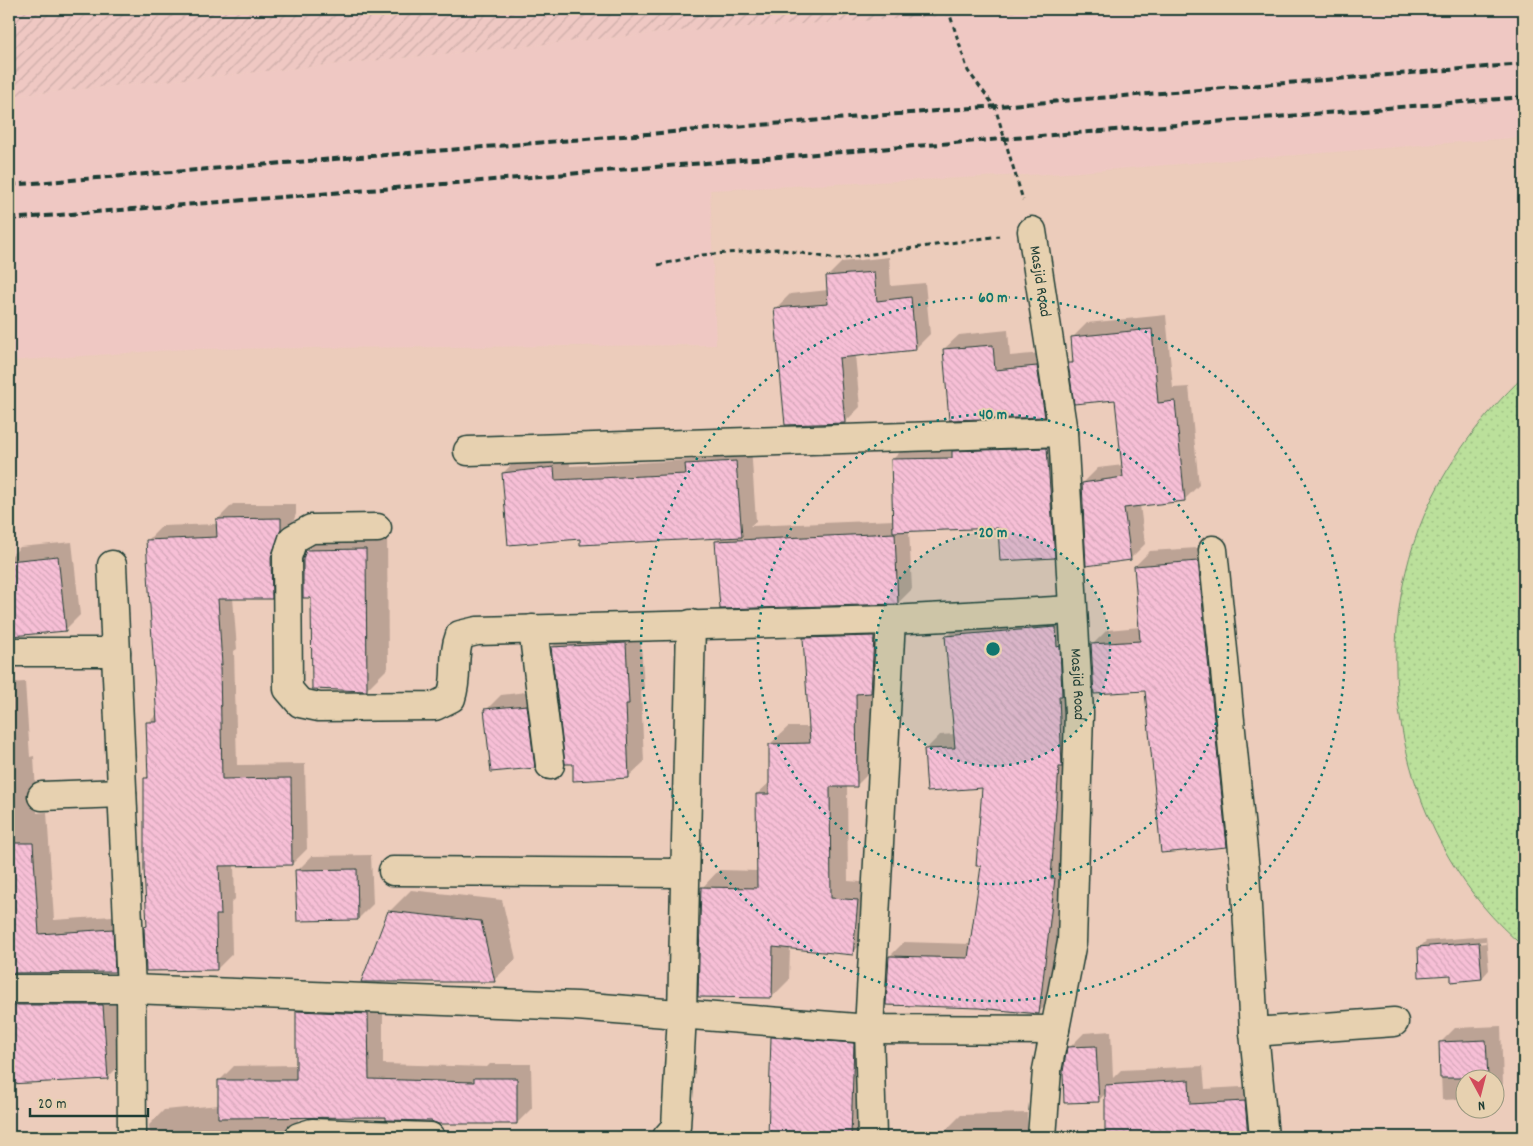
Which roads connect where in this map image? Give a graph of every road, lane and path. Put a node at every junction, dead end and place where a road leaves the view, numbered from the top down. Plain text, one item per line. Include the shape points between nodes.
1 (948, 9) edge
2 (1032, 231) junction
3 (658, 265) dead end
4 (1063, 432) junction
5 (468, 451) dead end
6 (377, 528) dead end
7 (1213, 550) dead end
8 (112, 565) dead end
9 (1072, 610) junction
10 (891, 620) junction
11 (691, 624) junction
12 (533, 629) junction
13 (9, 652) edge
14 (116, 652) junction
15 (550, 764) dead end
16 (122, 793) junction
17 (42, 796) dead end
18 (393, 871) dead end
19 (685, 873) junction
20 (9, 989) edge
21 (131, 990) junction
22 (682, 1014) junction
23 (1394, 1022) dead end
24 (869, 1028) junction
25 (1055, 1030) junction
26 (1254, 1032) junction
27 (132, 1137) edge
28 (299, 1137) edge
29 (430, 1137) edge
30 (444, 1137) edge
31 (667, 1137) edge
32 (872, 1137) edge
33 (1042, 1137) edge
34 (1264, 1137) edge

1 - 2 path via 968,71 995,107
2 - 3 path via 837,259 777,249 702,255
2 - 4 street, Masjid Road
4 - 5 street
4 - 9 street, Masjid Road
6 - 12 street via 311,529 293,539 287,557 288,689 300,703 319,707 435,706 451,698 456,684 455,650 460,635 477,631
7 - 26 street via 1245,871
8 - 14 street
9 - 10 street
9 - 25 street, Masjid Road via 1079,713 1072,942
10 - 11 street
10 - 24 street
11 - 12 street
11 - 19 street
12 - 15 street
13 - 14 street
14 - 16 street
16 - 17 street
16 - 21 street
18 - 19 street
19 - 22 street
20 - 21 street
21 - 22 street via 577,1006
21 - 27 street
22 - 24 street
22 - 31 street via 676,1127
23 - 26 street
24 - 25 street
24 - 32 street
25 - 33 street, Masjid Road via 1047,1070
26 - 34 street
28 - 29 street via 312,1133
29 - 30 street

